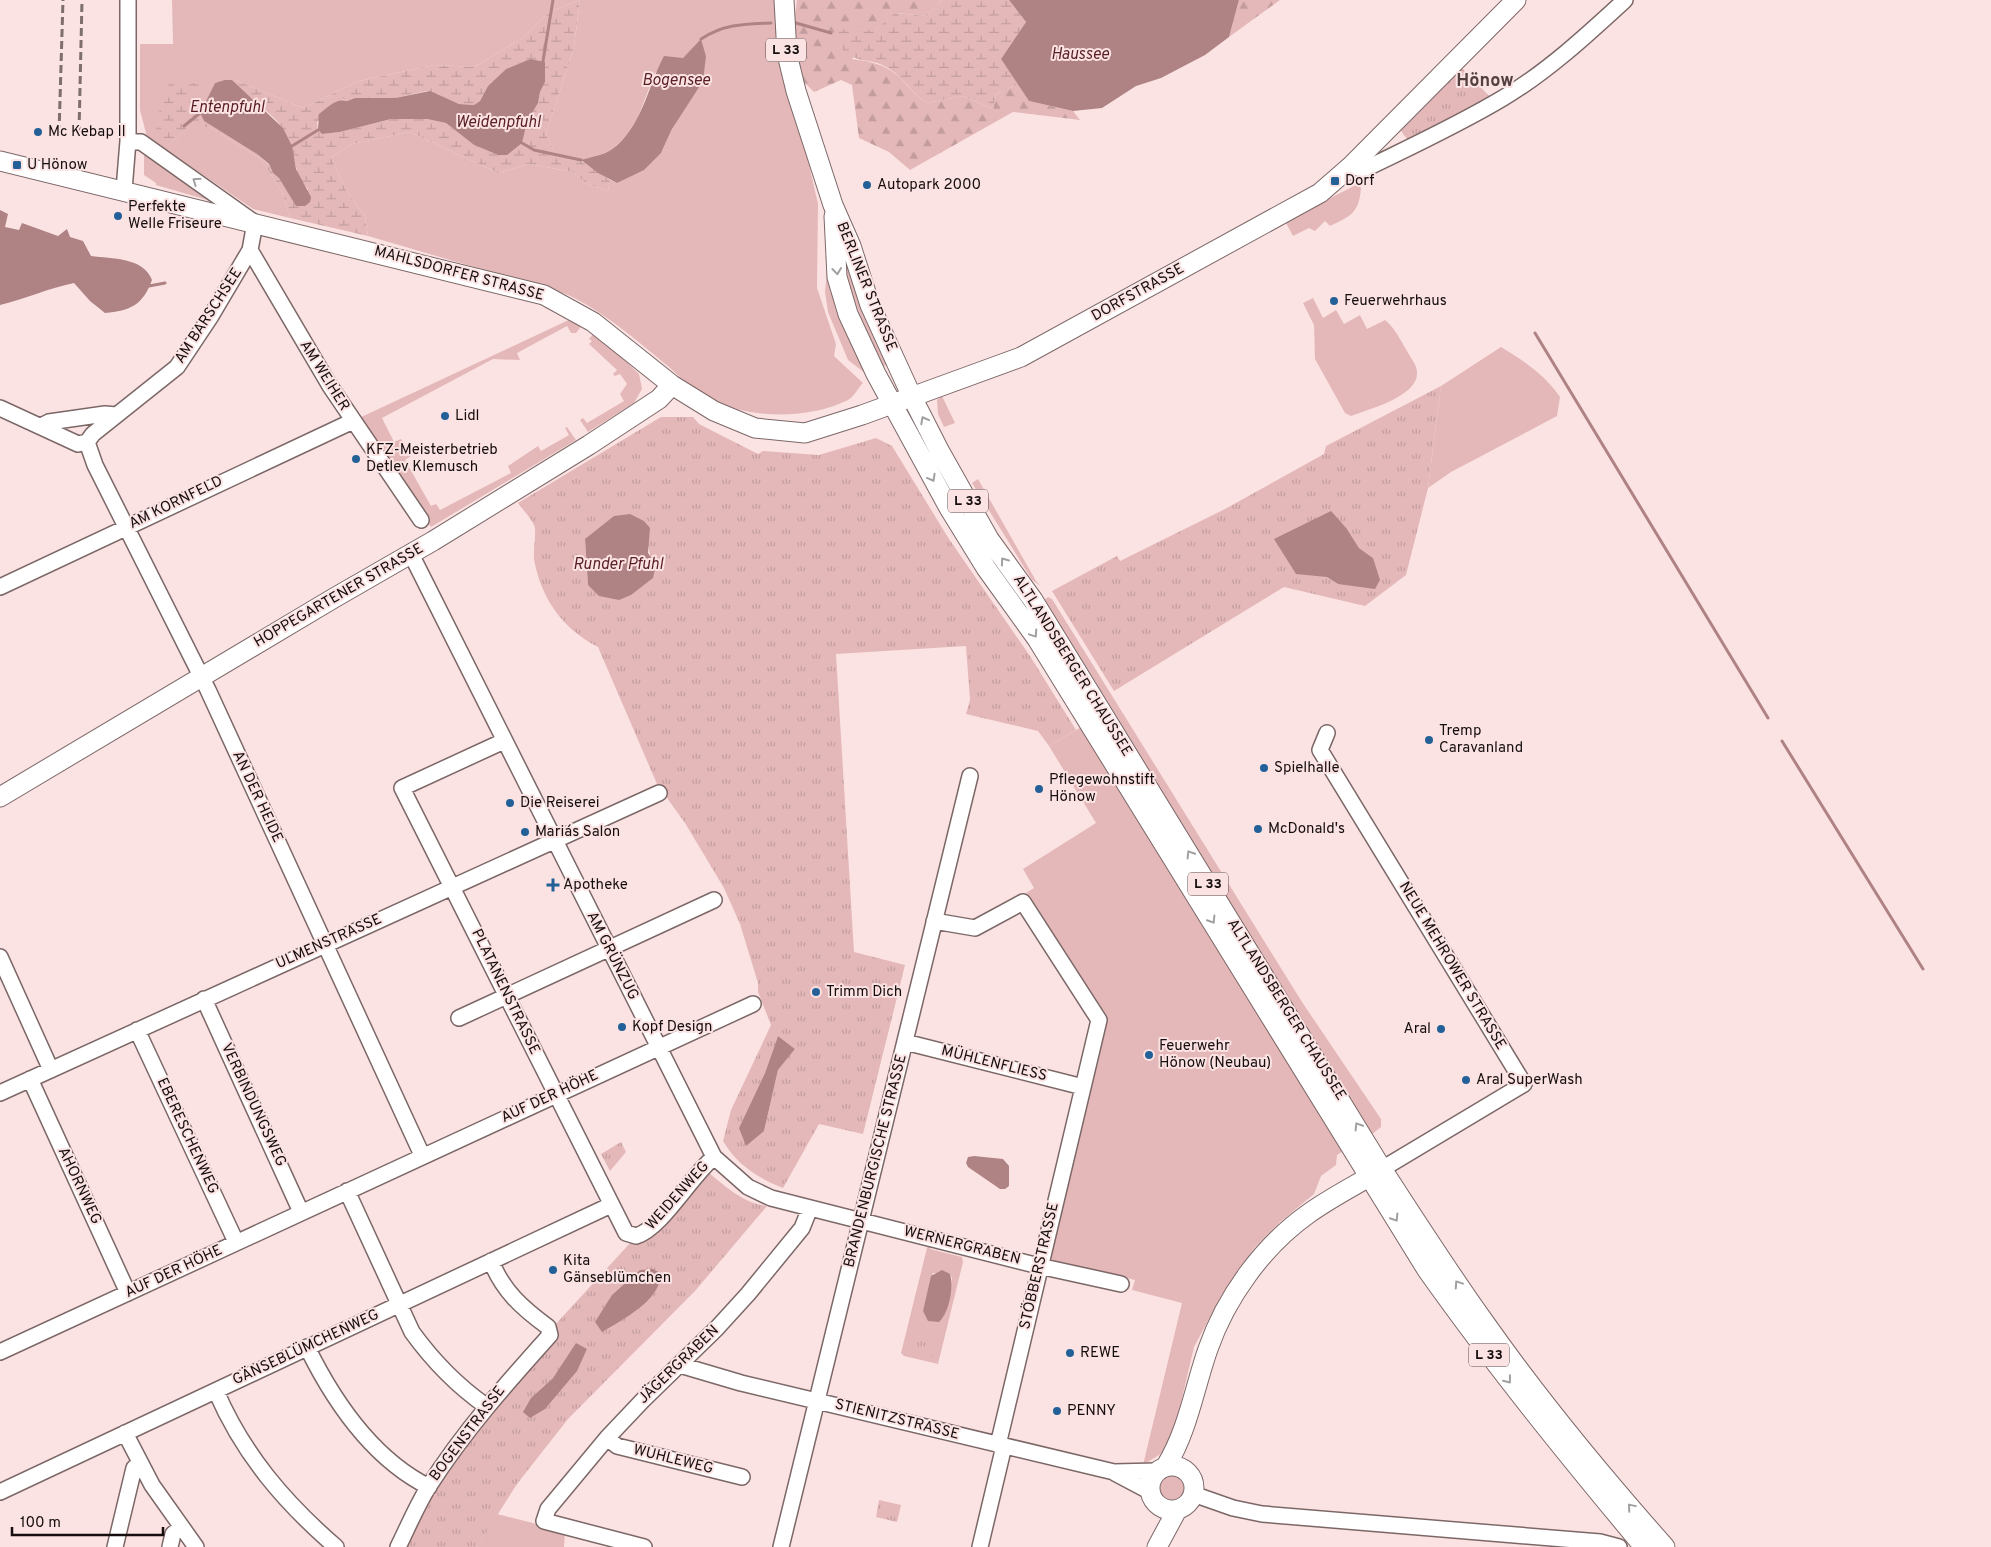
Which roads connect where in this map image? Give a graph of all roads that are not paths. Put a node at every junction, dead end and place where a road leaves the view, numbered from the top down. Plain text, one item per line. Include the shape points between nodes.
1 (128, 0) edge
2 (784, 0) edge
3 (1516, 0) edge
4 (1625, 0) edge
5 (128, 140) junction
6 (0, 161) edge
7 (1351, 166) junction
8 (124, 190) junction
9 (833, 205) junction
10 (255, 223) junction
11 (250, 250) junction
12 (672, 385) junction
13 (912, 397) junction
14 (892, 404) junction
15 (0, 408) edge
16 (116, 415) junction
17 (353, 421) junction
18 (41, 426) junction
19 (87, 442) junction
20 (421, 520) dead end
21 (127, 528) junction
22 (411, 554) junction
23 (0, 587) edge
24 (201, 677) junction
25 (1327, 733) dead end
26 (504, 741) junction
27 (970, 776) dead end
28 (659, 793) dead end
29 (0, 797) edge
30 (555, 842) junction
31 (453, 887) junction
32 (714, 900) dead end
33 (934, 921) junction
34 (325, 944) junction
35 (608, 948) junction
36 (0, 957) edge
37 (507, 996) junction
38 (204, 999) junction
39 (754, 1004) dead end
40 (459, 1018) dead end
41 (137, 1030) junction
42 (905, 1042) junction
43 (658, 1047) junction
44 (51, 1070) junction
45 (30, 1079) junction
46 (1083, 1087) junction
47 (0, 1093) edge
48 (556, 1095) junction
49 (422, 1155) junction
50 (714, 1157) junction
51 (1376, 1173) junction
52 (347, 1191) junction
53 (609, 1200) junction
54 (810, 1208) junction
55 (301, 1212) junction
56 (860, 1221) junction
57 (236, 1242) junction
58 (491, 1261) junction
59 (1039, 1266) junction
60 (1121, 1284) dead end
61 (128, 1293) junction
62 (398, 1306) junction
63 (307, 1347) junction
64 (0, 1352) edge
65 (680, 1365) junction
66 (216, 1391) junction
67 (818, 1401) junction
68 (486, 1406) junction
69 (1190, 1411) junction
70 (125, 1433) junction
71 (607, 1438) junction
72 (1001, 1445) junction
73 (140, 1464) junction
74 (1161, 1469) junction
75 (1186, 1470) junction
76 (1114, 1472) junction
77 (742, 1477) dead end
78 (429, 1487) junction
79 (0, 1492) edge
80 (1193, 1494) junction
81 (1154, 1498) junction
82 (1177, 1510) junction
83 (181, 1528) junction
84 (1158, 1545) edge
85 (115, 1547) edge
86 (170, 1547) edge
87 (196, 1547) edge
88 (336, 1547) edge
89 (398, 1547) edge
90 (644, 1547) edge
91 (781, 1547) edge
92 (980, 1547) edge
93 (1620, 1547) edge
94 (1644, 1547) edge
95 (1665, 1547) edge

1 - 5 street
2 - 9 main road, BERLINER STRASSE / L 33 via 785,42 791,72
3 - 7 main road, DORFSTRASSE
4 - 7 street via 1561,56 1504,98 1363,170
5 - 8 street
10 -> 5 street, MAHLSDORFER STRASSE via 141,142
6 - 8 main road, MAHLSDORFER STRASSE
7 - 13 main road, DORFSTRASSE via 1303,203 1021,357
8 - 10 main road, MAHLSDORFER STRASSE
9 - 13 main road, BERLINER STRASSE / L 33 via 851,246 870,305
9 -> 14 main road, BERLINER STRASSE / L 33 via 837,277 845,305
10 - 11 street
10 - 12 main road, MAHLSDORFER STRASSE via 544,295 593,322
11 - 16 street, AM BARSCHSEE via 184,358
11 - 17 street, AM WEIHER
12 - 14 main road, MAHLSDORFER STRASSE via 714,411 755,428 784,433 805,433
12 - 22 main road, HOPPEGARTENER STRASSE via 659,400 589,446
13 - 14 main road, DORFSTRASSE
51 -> 13 main road, ALTLANDSBERGER CHAUSSEE / L 33 via 1368,1142 1033,600 989,539
14 -> 51 main road, ALTLANDSBERGER CHAUSSEE / L 33 via 986,568 1037,639
15 - 18 street
16 - 18 street via 49,422
16 - 19 street, AM BARSCHSEE
17 - 20 street, AM WEIHER
17 - 21 street, AM KORNFELD
18 - 19 street via 78,444
19 - 21 street, AN DER HEIDE
21 - 23 street, AM KORNFELD
21 - 24 street, AN DER HEIDE
22 - 24 main road, HOPPEGARTENER STRASSE
22 - 26 street, AM GRÜNZUG
24 - 29 main road, HOPPEGARTENER STRASSE
24 - 34 street, AN DER HEIDE
25 - 51 street, NEUE MEHROWER STRASSE via 1320,750 1524,1084
26 - 30 street, AM GRÜNZUG
26 - 31 street, PLATANENSTRASSE via 402,788
27 - 33 street, BRANDENBURGISCHE STRASSE
28 - 30 street, ULMENSTRASSE
30 - 31 street, ULMENSTRASSE
30 - 35 street, AM GRÜNZUG
31 - 34 street, ULMENSTRASSE
31 - 37 street, PLATANENSTRASSE
32 - 35 street
33 - 42 street, BRANDENBURGISCHE STRASSE
33 - 46 street, STÖBBERSTRASSE via 976,928 1017,903 1023,902 1028,907 1099,1020
34 - 38 street, ULMENSTRASSE
34 - 49 street, AN DER HEIDE
35 - 37 street
35 - 43 street, AM GRÜNZUG
36 - 44 street
37 - 40 street
37 - 48 street, PLATANENSTRASSE
38 - 41 street, ULMENSTRASSE
38 - 55 street, VERBINDUNGSWEG
39 - 43 street, AUF DER HÖHE
41 - 44 street, ULMENSTRASSE
41 - 57 street, EBERESCHENWEG
42 - 46 street, MÜHLENFLIESS
42 - 56 street, BRANDENBURGISCHE STRASSE
43 - 48 street, AUF DER HÖHE
43 - 50 street, AM GRÜNZUG
44 - 45 street, ULMENSTRASSE
45 - 47 street, ULMENSTRASSE
45 - 61 street, AHORNWEG
46 - 59 street, STÖBBERSTRASSE
48 - 49 street, AUF DER HÖHE
48 - 53 street, PLATANENSTRASSE
49 - 52 street, AUF DER HÖHE
50 - 53 street, WEIDENWEG via 643,1234 626,1233
50 - 54 street, AM GRÜNZUG via 748,1187 771,1198
51 - 69 main road via 1308,1214 1249,1274 1231,1299 1216,1330
51 -> 94 main road, ALTLANDSBERGER CHAUSSEE / L 33 via 1427,1270 1559,1445
95 -> 51 main road, ALTLANDSBERGER CHAUSSEE / L 33 via 1570,1435
52 - 55 street, AUF DER HÖHE
52 - 62 street
53 - 58 street, GÄNSEBLÜMCHENWEG
54 - 56 street, AM GRÜNZUG
54 - 65 street, JÄGERGRABEN via 802,1228 784,1250
55 - 57 street, AUF DER HÖHE
56 - 59 street, WERNERGRABEN
56 - 67 street, BRANDENBURGISCHE STRASSE
57 - 61 street, AUF DER HÖHE
58 - 62 street, GÄNSEBLÜMCHENWEG
58 - 68 street, BOGENSTRASSE via 505,1290 548,1327 550,1335
59 - 60 street, WERNERGRABEN
59 - 72 street, STÖBBERSTRASSE
61 - 64 street, AUF DER HÖHE
62 - 63 street, GÄNSEBLÜMCHENWEG
62 - 68 street via 426,1352 452,1380
63 - 66 street, GÄNSEBLÜMCHENWEG
63 - 78 street via 330,1389 357,1426 412,1479
65 - 67 street, STIENITZSTRASSE
65 - 71 street, JÄGERGRABEN
66 - 70 street, GÄNSEBLÜMCHENWEG
66 - 88 street via 251,1455 287,1502
67 - 72 street, STIENITZSTRASSE
67 - 91 street, BRANDENBURGISCHE STRASSE
68 - 78 street, BOGENSTRASSE
69 - 74 main road via 1181,1438
69 - 75 main road
70 - 73 street
70 - 79 street, GÄNSEBLÜMCHENWEG
71 - 77 street, WUHLEWEG via 617,1446
71 - 90 street, JÄGERGRABEN via 548,1509 544,1522
72 - 76 street, STIENITZSTRASSE
72 - 92 street, STÖBBERSTRASSE
73 - 83 street
73 - 85 street via 134,1468
74 - 75 main road via 1180,1467
74 - 76 street, STIENITZSTRASSE
74 - 81 main road via 1150,1484
75 - 80 main road via 1193,1481
76 - 81 street, STIENITZSTRASSE
78 - 89 street, BOGENSTRASSE
80 - 82 main road via 1188,1504
80 - 93 street via 1262,1514 1600,1542
81 - 82 main road via 1164,1509
81 - 84 main road
82 - 84 main road
83 - 86 street via 173,1534
83 - 87 street

